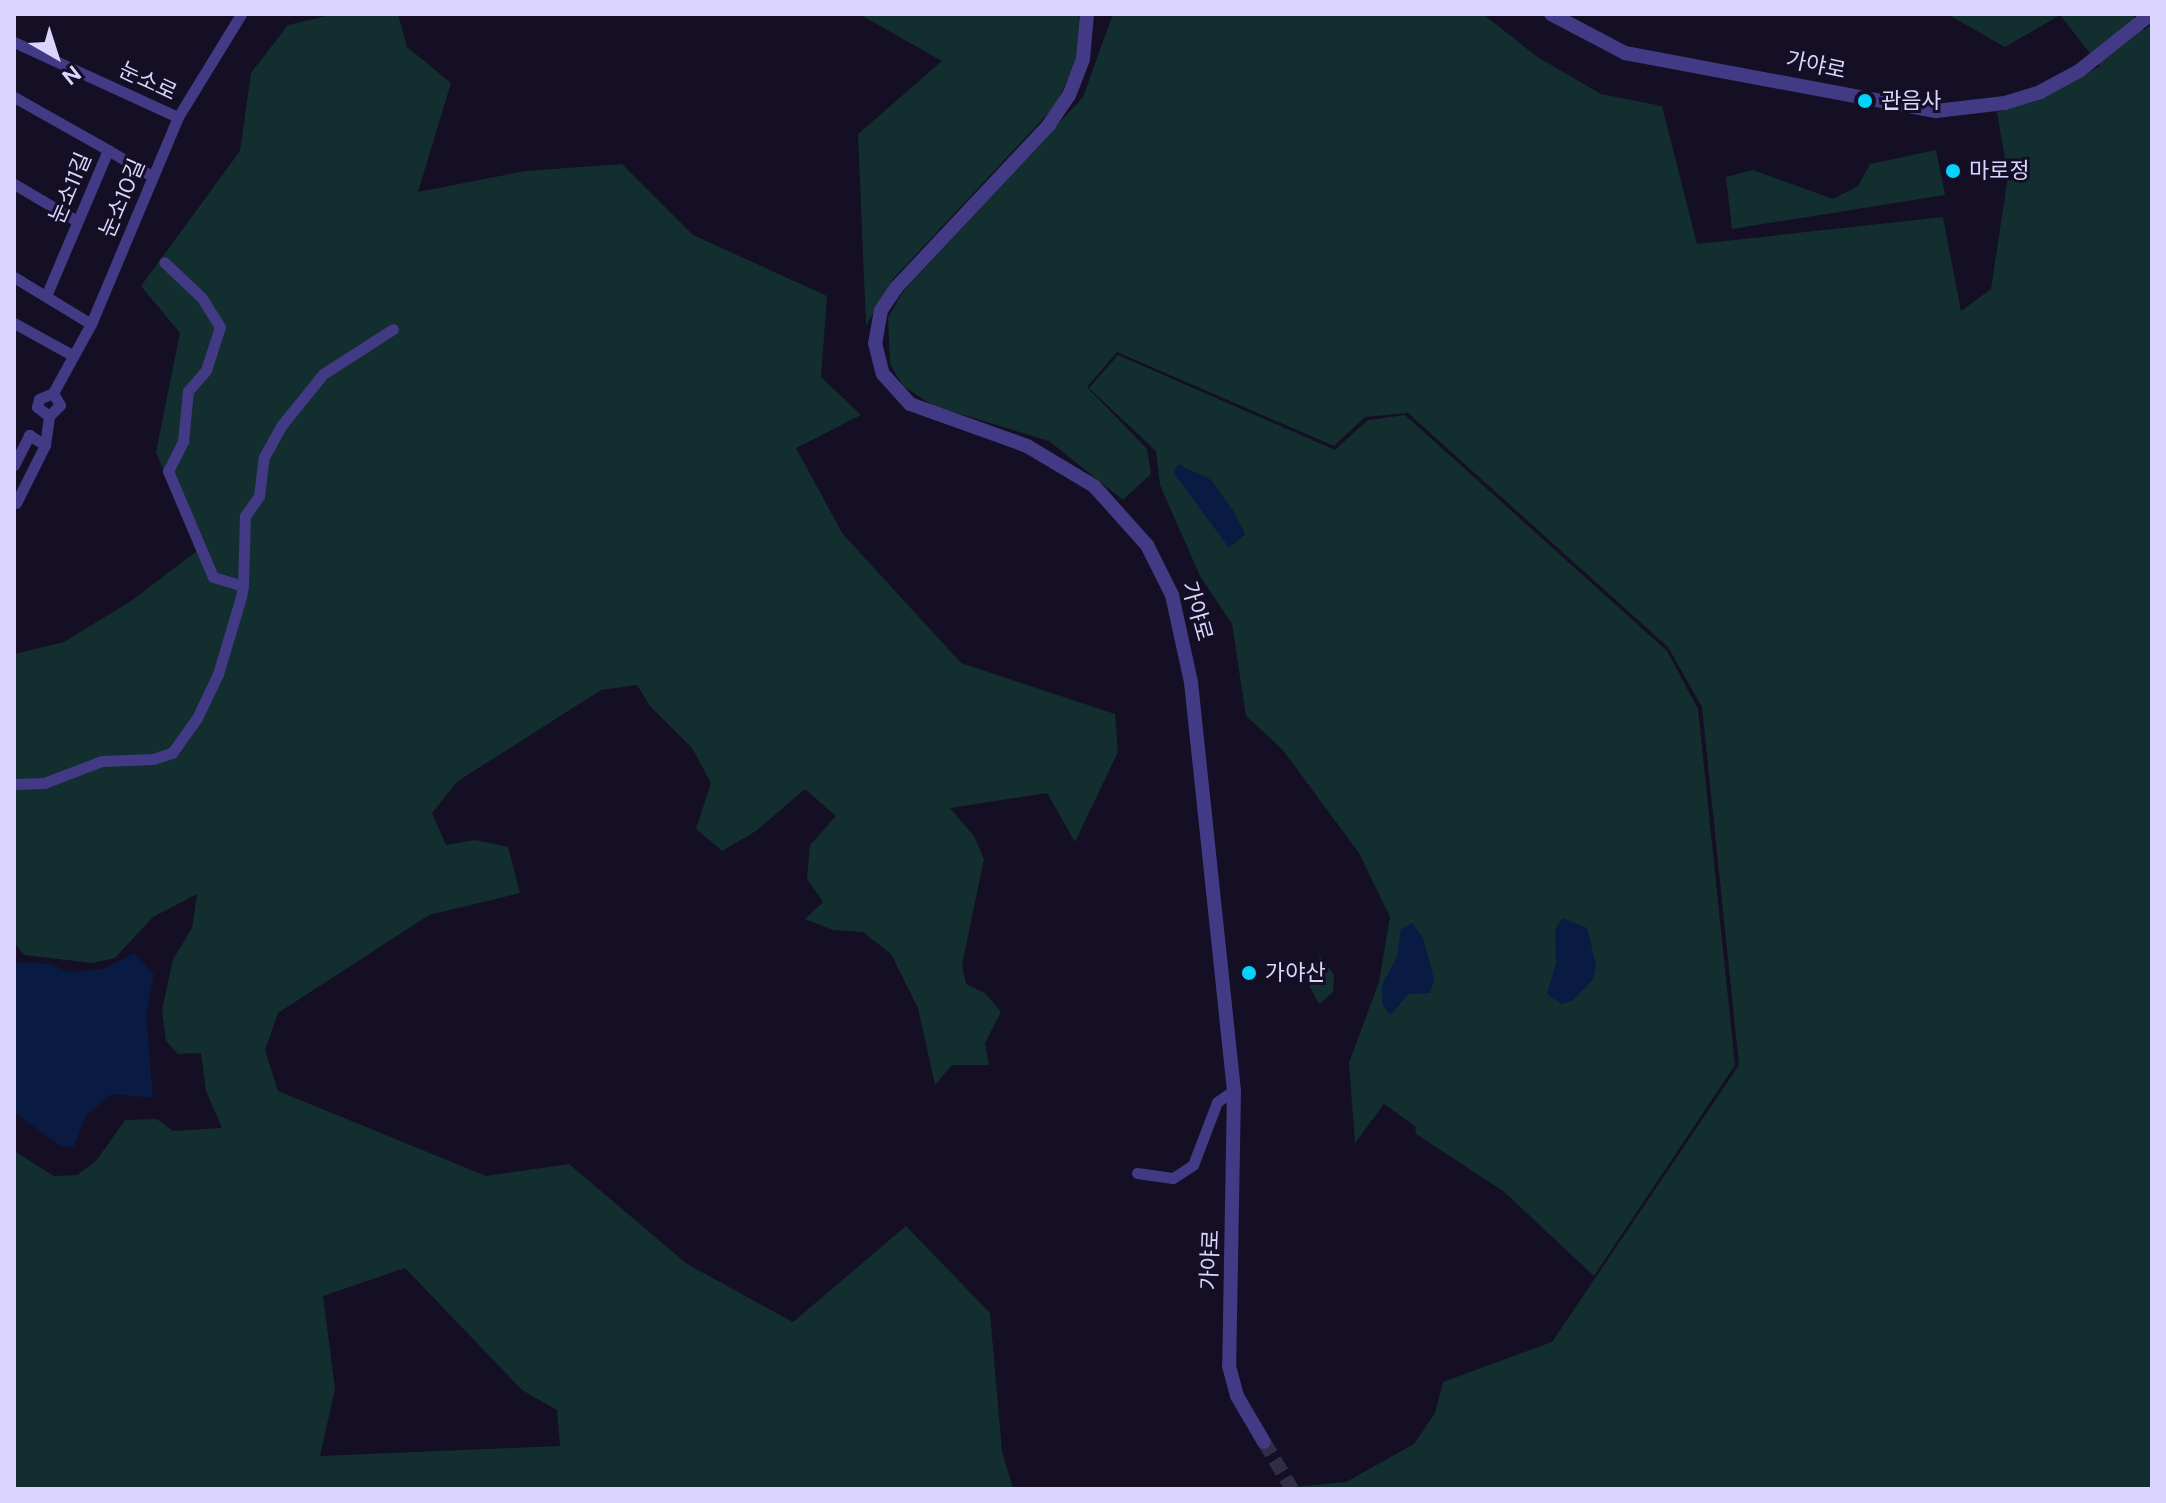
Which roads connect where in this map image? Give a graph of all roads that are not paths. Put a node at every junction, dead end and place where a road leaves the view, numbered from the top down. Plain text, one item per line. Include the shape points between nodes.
1 (241, 14) edge
2 (1087, 14) edge
3 (1551, 14) edge
4 (2151, 14) edge
5 (14, 42) edge
6 (14, 97) edge
7 (178, 117) junction
8 (108, 150) junction
9 (152, 176) junction
10 (14, 184) edge
11 (77, 221) junction
12 (164, 262) dead end
13 (14, 277) edge
14 (46, 296) junction
15 (14, 323) edge
16 (91, 324) junction
17 (393, 329) dead end
18 (72, 355) junction
19 (45, 445) junction
20 (14, 465) edge
21 (16, 503) edge
22 (243, 586) junction
23 (14, 784) edge
24 (1234, 1090) junction
25 (1137, 1173) dead end
26 (1264, 1442) tunnel mouth

1 - 7 street, 눈소10길
2 - 24 street, 가야로 via 1083,59 1069,95 1049,125 896,288 881,310 875,343 883,374 910,404 1027,446 1072,471 1110,500 1161,569 1181,623 1191,682
3 - 4 street, 가야로 via 1625,53 1936,111 2005,103 2040,92 2079,71
5 - 7 street, 눈소로
6 - 8 street, 눈소11길
7 - 9 street, 눈소10길
8 - 9 street
8 - 11 street, 눈소11길
9 - 16 street, 눈소10길
10 - 11 street
11 - 14 street, 눈소11길
12 - 22 street via 202,298 220,327 206,370 188,391 191,403 184,415 183,441 168,471 213,577
13 - 14 street
14 - 16 street
15 - 18 street
16 - 18 street, 눈소10길
17 - 22 street via 323,374 281,426 264,457 259,496 245,516
18 - 19 street, 눈소10길 via 53,393 39,399 37,407 49,416
19 - 20 street via 29,435
19 - 21 street
22 - 23 street via 218,674 172,753 102,761 44,783
24 - 25 street via 1217,1102 1193,1165 1173,1178
24 - 26 street, 가야로 via 1229,1366 1237,1396

